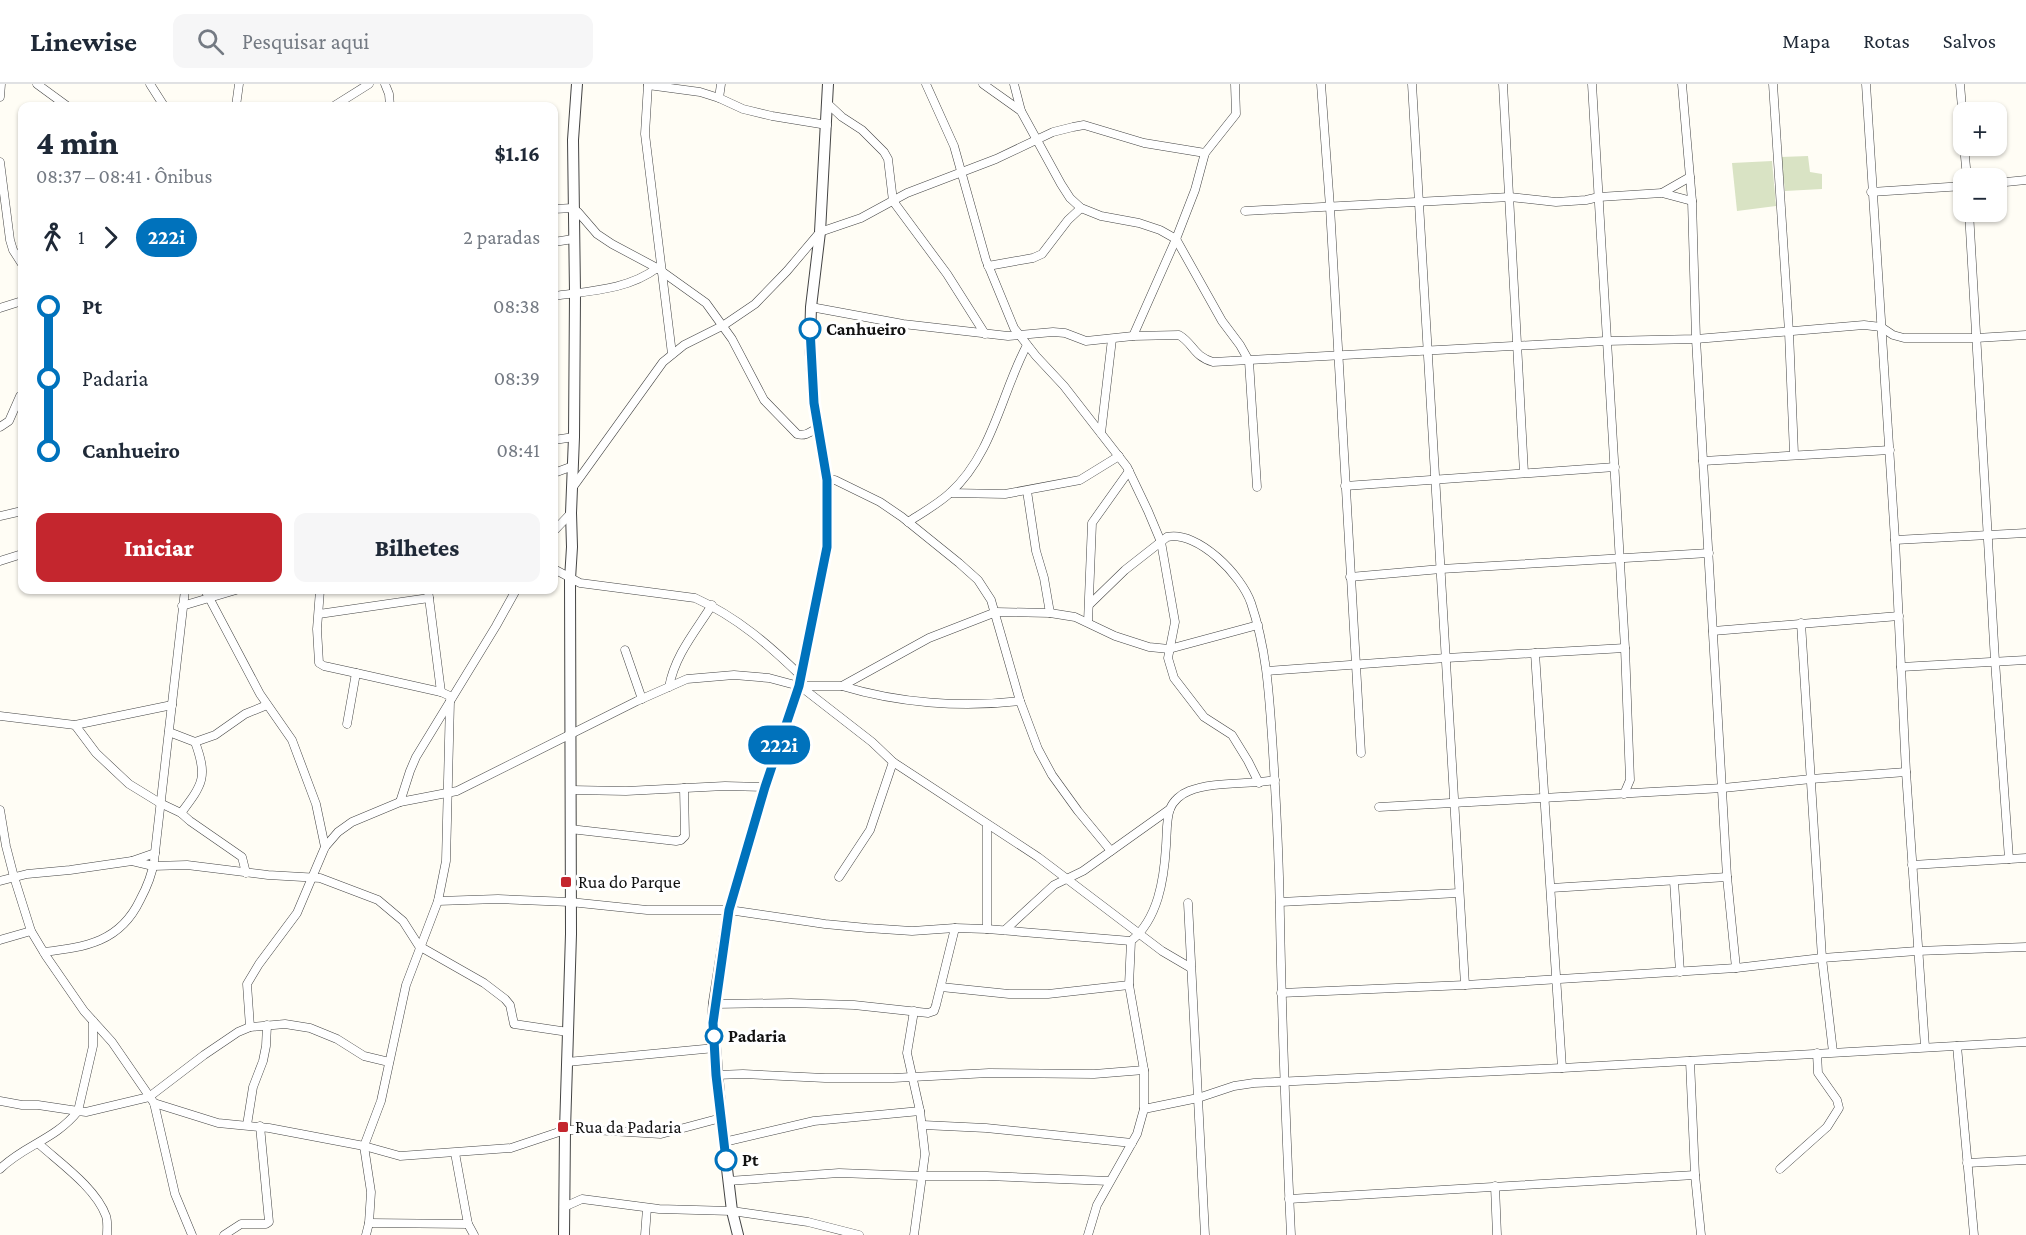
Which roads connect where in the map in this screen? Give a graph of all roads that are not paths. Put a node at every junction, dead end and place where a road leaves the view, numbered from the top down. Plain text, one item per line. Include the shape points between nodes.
1 (1, 84) edge
2 (37, 84) edge
3 (150, 84) edge
4 (239, 84) edge
5 (369, 84) edge
6 (385, 84) edge
7 (577, 84) edge
8 (648, 84) edge
9 (722, 84) edge
10 (828, 84) edge
11 (926, 84) edge
12 (983, 84) edge
13 (1014, 84) edge
14 (1235, 84) edge
15 (1321, 84) edge
16 (1412, 84) edge
17 (1503, 84) edge
18 (1592, 84) edge
19 (1682, 84) edge
20 (1773, 84) edge
21 (1866, 84) edge
22 (1960, 84) edge
23 (0, 97) edge
24 (719, 98) junction
25 (62, 102) edge
26 (161, 102) edge
27 (237, 102) edge
28 (340, 102) edge
29 (390, 102) edge
30 (1962, 102) edge
31 (827, 103) junction
32 (1021, 111) junction
33 (827, 125) junction
34 (1037, 140) junction
35 (1205, 153) junction
36 (0, 162) edge
37 (963, 172) junction
38 (1690, 177) junction
39 (2026, 180) edge
40 (2007, 182) edge
41 (1953, 187) edge
42 (1871, 192) junction
43 (1662, 193) junction
44 (1510, 197) junction
45 (1599, 197) junction
46 (893, 201) junction
47 (1418, 201) junction
48 (1692, 201) junction
49 (1330, 207) junction
50 (573, 208) junction
51 (1081, 208) junction
52 (558, 209) edge
53 (1245, 211) dead end
54 (1970, 222) edge
55 (820, 232) junction
56 (573, 239) junction
57 (1176, 239) junction
58 (558, 241) edge
59 (18, 258) edge
60 (988, 266) junction
61 (658, 269) junction
62 (575, 293) junction
63 (558, 295) edge
64 (18, 302) edge
65 (811, 307) junction
66 (0, 308) edge
67 (724, 326) junction
68 (1881, 327) junction
69 (1789, 332) junction
70 (985, 334) junction
71 (2026, 335) edge
72 (1019, 336) junction
73 (1133, 336) junction
74 (1976, 338) junction
75 (1112, 339) junction
76 (1696, 339) junction
77 (1606, 341) junction
78 (1027, 345) junction
79 (1516, 347) junction
80 (1428, 351) junction
81 (672, 354) junction
82 (1338, 356) junction
83 (1249, 362) junction
84 (18, 401) edge
85 (0, 426) edge
86 (819, 427) junction
87 (1101, 433) junction
88 (574, 437) junction
89 (558, 439) edge
90 (1890, 450) junction
91 (1794, 454) junction
92 (1119, 456) junction
93 (1703, 461) junction
94 (573, 466) junction
95 (1615, 467) junction
96 (1129, 471) junction
97 (558, 472) edge
98 (1524, 473) junction
99 (827, 480) junction
100 (1436, 480) junction
101 (1345, 486) junction
102 (573, 487) junction
103 (1257, 487) dead end
104 (1027, 491) junction
105 (950, 493) junction
106 (18, 512) edge
107 (571, 513) junction
108 (0, 516) edge
109 (908, 522) junction
110 (558, 527) edge
111 (2026, 532) edge
112 (1988, 535) junction
113 (1895, 540) junction
114 (1161, 542) junction
115 (1709, 553) junction
116 (18, 555) edge
117 (1619, 558) junction
118 (0, 561) edge
119 (1441, 569) junction
120 (558, 572) edge
121 (1350, 577) junction
122 (570, 579) junction
123 (184, 594) edge
124 (207, 594) edge
125 (222, 594) edge
126 (320, 594) edge
127 (423, 594) edge
128 (428, 594) edge
129 (514, 594) edge
130 (209, 598) junction
131 (1090, 604) junction
132 (712, 605) junction
133 (182, 606) junction
134 (996, 612) junction
135 (1050, 613) junction
136 (320, 614) junction
137 (1899, 616) junction
138 (1088, 622) junction
139 (1801, 622) junction
140 (1258, 625) junction
141 (1713, 631) junction
142 (1625, 648) junction
143 (1169, 649) junction
144 (625, 650) dead end
145 (1535, 653) junction
146 (1446, 658) junction
147 (2026, 660) edge
148 (1995, 661) junction
149 (1354, 664) junction
150 (1901, 667) junction
151 (1268, 671) junction
152 (356, 674) junction
153 (800, 681) junction
154 (842, 686) junction
155 (669, 687) junction
156 (441, 692) junction
157 (451, 699) junction
158 (642, 699) junction
159 (1020, 701) junction
160 (172, 705) junction
161 (267, 705) junction
162 (0, 716) edge
163 (347, 724) dead end
164 (75, 725) junction
165 (169, 732) junction
166 (570, 734) junction
167 (195, 742) junction
168 (1361, 753) dead end
169 (893, 762) junction
170 (1906, 772) junction
171 (1811, 779) junction
172 (1275, 780) junction
173 (1630, 780) junction
174 (1258, 783) junction
175 (765, 787) junction
176 (684, 788) junction
177 (1723, 788) junction
178 (571, 789) junction
179 (1640, 793) junction
180 (449, 794) junction
181 (1624, 794) junction
182 (1544, 798) junction
183 (400, 802) junction
184 (160, 803) junction
185 (1454, 803) junction
186 (1379, 807) dead end
187 (1170, 809) junction
188 (0, 810) edge
189 (181, 813) junction
190 (987, 826) junction
191 (570, 829) junction
192 (326, 847) junction
193 (1111, 851) junction
194 (155, 854) junction
195 (2026, 858) edge
196 (2009, 859) junction
197 (132, 861) junction
198 (1912, 865) junction
199 (153, 866) junction
200 (246, 873) junction
201 (313, 876) junction
202 (14, 877) junction
203 (839, 877) dead end
204 (1727, 877) junction
205 (1068, 880) junction
206 (0, 881) edge
207 (1674, 881) junction
208 (1551, 888) junction
209 (1459, 893) junction
210 (438, 901) junction
211 (570, 902) junction
212 (1280, 902) junction
213 (1188, 903) dead end
214 (729, 910) junction
215 (955, 928) junction
216 (987, 929) junction
217 (1005, 930) junction
218 (31, 931) junction
219 (1140, 934) junction
220 (0, 940) edge
221 (1131, 941) junction
222 (419, 946) junction
223 (2026, 947) edge
224 (1917, 951) junction
225 (44, 952) junction
226 (1822, 958) junction
227 (1191, 968) junction
228 (1736, 968) junction
229 (1680, 972) junction
230 (1557, 979) junction
231 (1129, 985) junction
232 (1465, 985) junction
233 (941, 987) junction
234 (1281, 993) junction
235 (714, 1004) junction
236 (914, 1011) junction
237 (93, 1021) junction
238 (267, 1025) junction
239 (250, 1027) junction
240 (568, 1032) junction
241 (2026, 1042) edge
242 (1957, 1046) junction
243 (1925, 1047) junction
244 (715, 1048) junction
245 (1833, 1052) junction
246 (1817, 1053) junction
247 (1690, 1061) junction
248 (389, 1062) junction
249 (567, 1062) junction
250 (1562, 1068) junction
251 (1144, 1070) junction
252 (716, 1075) junction
253 (912, 1077) junction
254 (1283, 1082) junction
255 (1198, 1098) junction
256 (152, 1100) junction
257 (0, 1101) edge
258 (1144, 1109) junction
259 (78, 1111) junction
260 (920, 1111) junction
261 (721, 1118) junction
262 (247, 1125) junction
263 (923, 1125) junction
264 (260, 1126) junction
265 (565, 1130) junction
266 (724, 1142) junction
267 (1131, 1143) junction
268 (39, 1144) junction
269 (364, 1146) junction
270 (455, 1153) junction
271 (2026, 1160) edge
272 (1967, 1163) junction
273 (1780, 1168) dead end
274 (0, 1169) edge
275 (1695, 1175) junction
276 (922, 1176) junction
277 (728, 1181) junction
278 (1109, 1181) junction
279 (1495, 1186) junction
280 (1289, 1199) junction
281 (564, 1207) junction
282 (647, 1208) junction
283 (732, 1211) junction
284 (369, 1223) junction
285 (468, 1224) junction
286 (106, 1235) edge
287 (192, 1235) edge
288 (224, 1235) edge
289 (366, 1235) edge
290 (474, 1235) edge
291 (564, 1235) edge
292 (645, 1235) edge
293 (738, 1235) edge
294 (859, 1235) edge
295 (914, 1235) edge
296 (1088, 1235) edge
297 (1204, 1235) edge
298 (1291, 1235) edge
299 (1497, 1235) edge
300 (1701, 1235) edge
301 (1974, 1235) edge

1 - 23 street
2 - 25 street
3 - 26 street
4 - 27 street
5 - 28 street
6 - 29 street
7 - 50 street
8 - 24 street
8 - 61 street via 645,134
9 - 24 street
10 - 31 street
11 - 37 street
12 - 32 street
13 - 32 street
14 - 35 street via 1236,114
15 - 49 street
16 - 47 street
17 - 44 street
18 - 45 street
19 - 38 street
20 - 69 street
21 - 42 street
22 - 30 street
24 - 33 street via 772,117
31 - 33 street
31 - 46 street via 884,152
32 - 34 street
33 - 55 street
34 - 35 street via 1084,125 1144,143
34 - 37 street
34 - 51 street via 1061,184
35 - 57 street
36 - 59 street via 10,240
37 - 46 street
37 - 60 street
38 - 43 street
38 - 48 street
39 - 40 street
41 - 42 street
42 - 68 street
43 - 45 street
43 - 48 street
44 - 45 street via 1556,202
44 - 47 street
44 - 79 street
45 - 77 street
46 - 55 street via 861,218
46 - 70 street
47 - 49 street
47 - 80 street
48 - 76 street
49 - 53 street
49 - 82 street
50 - 52 street
50 - 56 street
50 - 61 street via 597,234
51 - 57 street via 1139,223
51 - 60 street via 1042,254
54 - 74 street
55 - 65 street
55 - 67 street via 755,304
56 - 58 street
56 - 62 street
57 - 73 street
57 - 83 street
60 - 72 street
61 - 62 street via 636,280
61 - 67 street via 706,303
61 - 81 street
62 - 63 street
62 - 88 street
64 - 66 street
65 - 70 street
65 - 86 street via 811,376
67 - 81 street
67 - 86 street via 764,400 788,426 802,436
68 - 69 street
68 - 74 street via 1904,338
68 - 90 street
69 - 76 street
69 - 91 street
70 - 72 street
71 - 74 street
72 - 75 street via 1053,332 1086,341
72 - 78 street
73 - 75 street
73 - 83 street via 1179,335 1204,359
74 - 112 street
75 - 87 street
76 - 77 street
76 - 93 street
77 - 79 street
77 - 95 street
78 - 87 street
78 - 105 street via 987,443
79 - 80 street
79 - 98 street
80 - 82 street
80 - 100 street
81 - 102 street via 656,370
82 - 83 street
82 - 101 street
83 - 103 street
84 - 85 street via 9,421
86 - 99 street
87 - 92 street
88 - 89 street
88 - 94 street
90 - 91 street
90 - 113 street
91 - 93 street
92 - 96 street
92 - 104 street via 1080,480
93 - 115 street
94 - 97 street
94 - 102 street
95 - 98 street
95 - 117 street
96 - 114 street
96 - 131 street via 1092,523
98 - 100 street
99 - 109 street via 855,489
99 - 153 street via 827,547
100 - 101 street
100 - 119 street
101 - 121 street
102 - 107 street
104 - 105 street
104 - 135 street
105 - 109 street
106 - 108 street
107 - 110 street
107 - 122 street
109 - 134 street via 978,580
111 - 112 street
112 - 113 street
112 - 148 street
113 - 137 street
114 - 131 street
114 - 140 street via 1176,535 1184,537 1224,564 1250,600
114 - 143 street via 1175,622
115 - 117 street
115 - 141 street
116 - 118 street
117 - 119 street
117 - 142 street
119 - 121 street
119 - 146 street
120 - 122 street
121 - 149 street
122 - 132 street via 696,598
122 - 166 street
123 - 133 street
124 - 130 street
125 - 130 street
126 - 136 street
127 - 136 street
128 - 156 street
129 - 157 street
130 - 133 street
130 - 161 street
131 - 138 street
132 - 153 street via 749,628
132 - 155 street via 678,656
133 - 160 street
134 - 135 street
134 - 154 street via 929,638
134 - 159 street
135 - 138 street
136 - 152 street via 319,663
137 - 139 street
137 - 150 street
138 - 143 street via 1115,636
139 - 141 street
139 - 171 street
140 - 143 street
140 - 151 street
141 - 177 street
142 - 145 street
142 - 173 street
143 - 174 street via 1174,678 1204,717 1232,735
144 - 158 street
145 - 146 street
145 - 182 street
146 - 149 street
146 - 185 street
147 - 148 street
148 - 150 street
148 - 196 street
149 - 151 street
149 - 168 street
150 - 170 street
151 - 172 street
152 - 156 street
152 - 163 street
153 - 154 street
153 - 155 street via 734,675 687,680
153 - 169 street
153 - 175 street
154 - 159 street via 923,702
155 - 158 street
156 - 157 street
157 - 180 street
157 - 183 street via 410,771
158 - 166 street
159 - 193 street via 1052,775
160 - 164 street
160 - 165 street
161 - 167 street
161 - 192 street via 292,740 316,804
162 - 164 street
164 - 184 street via 96,753 129,784
165 - 167 street
165 - 184 street
166 - 178 street
166 - 180 street
167 - 189 street via 203,777
169 - 190 street
169 - 203 street via 870,830
170 - 171 street
170 - 198 street
171 - 177 street
171 - 226 street
172 - 174 street
172 - 212 street
173 - 179 street
173 - 181 street
174 - 187 street via 1187,791
175 - 176 street
175 - 214 street
176 - 178 street
176 - 191 street via 685,836 681,840
177 - 179 street
177 - 204 street
178 - 191 street
179 - 181 street
180 - 183 street
180 - 210 street via 446,861
181 - 182 street
182 - 185 street
182 - 208 street
183 - 192 street via 352,822
184 - 189 street
184 - 194 street
185 - 186 street
185 - 209 street
187 - 193 street
187 - 219 street via 1166,855 1154,913
188 - 202 street
189 - 200 street via 242,857
190 - 205 street
190 - 216 street
191 - 211 street
192 - 201 street
193 - 205 street
194 - 197 street
194 - 199 street
195 - 196 street
196 - 198 street
197 - 199 street
197 - 202 street
198 - 224 street
199 - 200 street via 187,865
199 - 225 street via 134,914 125,924 98,942
200 - 201 street
201 - 222 street via 378,900 403,921
201 - 239 street via 297,913 247,984
202 - 206 street
202 - 218 street
204 - 207 street
204 - 228 street
205 - 217 street via 1054,885
205 - 219 street
207 - 208 street
207 - 229 street
208 - 230 street
209 - 212 street
209 - 232 street
210 - 211 street
210 - 222 street
211 - 214 street via 647,910
211 - 240 street
212 - 234 street
213 - 227 street
214 - 215 street via 836,925 912,931
214 - 235 street
215 - 216 street
215 - 233 street
216 - 217 street
217 - 221 street
218 - 220 street
218 - 225 street
219 - 221 street
219 - 227 street
221 - 231 street
222 - 240 street via 505,999 514,1024
222 - 248 street
223 - 224 street
224 - 226 street
224 - 243 street
225 - 237 street
226 - 228 street
226 - 245 street
227 - 255 street
228 - 229 street
229 - 230 street
230 - 232 street
230 - 250 street
231 - 233 street via 1048,994
231 - 251 street
232 - 234 street
233 - 236 street via 934,1011
234 - 254 street
235 - 236 street via 854,1005
235 - 244 street
236 - 253 street via 907,1053
237 - 256 street via 123,1056
237 - 259 street via 93,1046
238 - 239 street
238 - 248 street via 310,1028 364,1056
238 - 262 street via 266,1046 253,1087
239 - 256 street via 204,1055
240 - 249 street
241 - 242 street
242 - 243 street
242 - 272 street
243 - 245 street
244 - 249 street
244 - 252 street
245 - 246 street
246 - 247 street
246 - 273 street via 1818,1073 1839,1108 1827,1127
247 - 250 street
247 - 275 street
248 - 269 street via 381,1101
249 - 265 street
250 - 254 street
251 - 253 street
251 - 258 street
252 - 253 street
252 - 261 street
253 - 260 street
254 - 255 street via 1234,1086
254 - 280 street
255 - 258 street
255 - 297 street
256 - 259 street
256 - 262 street via 206,1120
256 - 287 street via 175,1194
257 - 259 street
258 - 267 street
259 - 268 street
260 - 263 street
260 - 266 street via 814,1121
261 - 265 street via 661,1134
261 - 266 street
262 - 264 street
263 - 267 street
263 - 276 street
264 - 269 street
264 - 288 street via 269,1222 240,1224
265 - 270 street via 511,1148
265 - 281 street
266 - 277 street
267 - 278 street
268 - 274 street
268 - 286 street via 72,1171 97,1201 106,1216
269 - 270 street via 400,1156
269 - 284 street via 371,1192
270 - 285 street
271 - 272 street
272 - 301 street
275 - 279 street
275 - 300 street
276 - 277 street via 839,1173
276 - 278 street
276 - 295 street
277 - 283 street
278 - 296 street via 1096,1205
279 - 280 street
279 - 299 street
280 - 298 street
281 - 282 street via 582,1198
281 - 291 street
282 - 283 street
282 - 292 street
283 - 293 street
283 - 294 street via 808,1222
284 - 285 street
284 - 289 street
285 - 290 street

